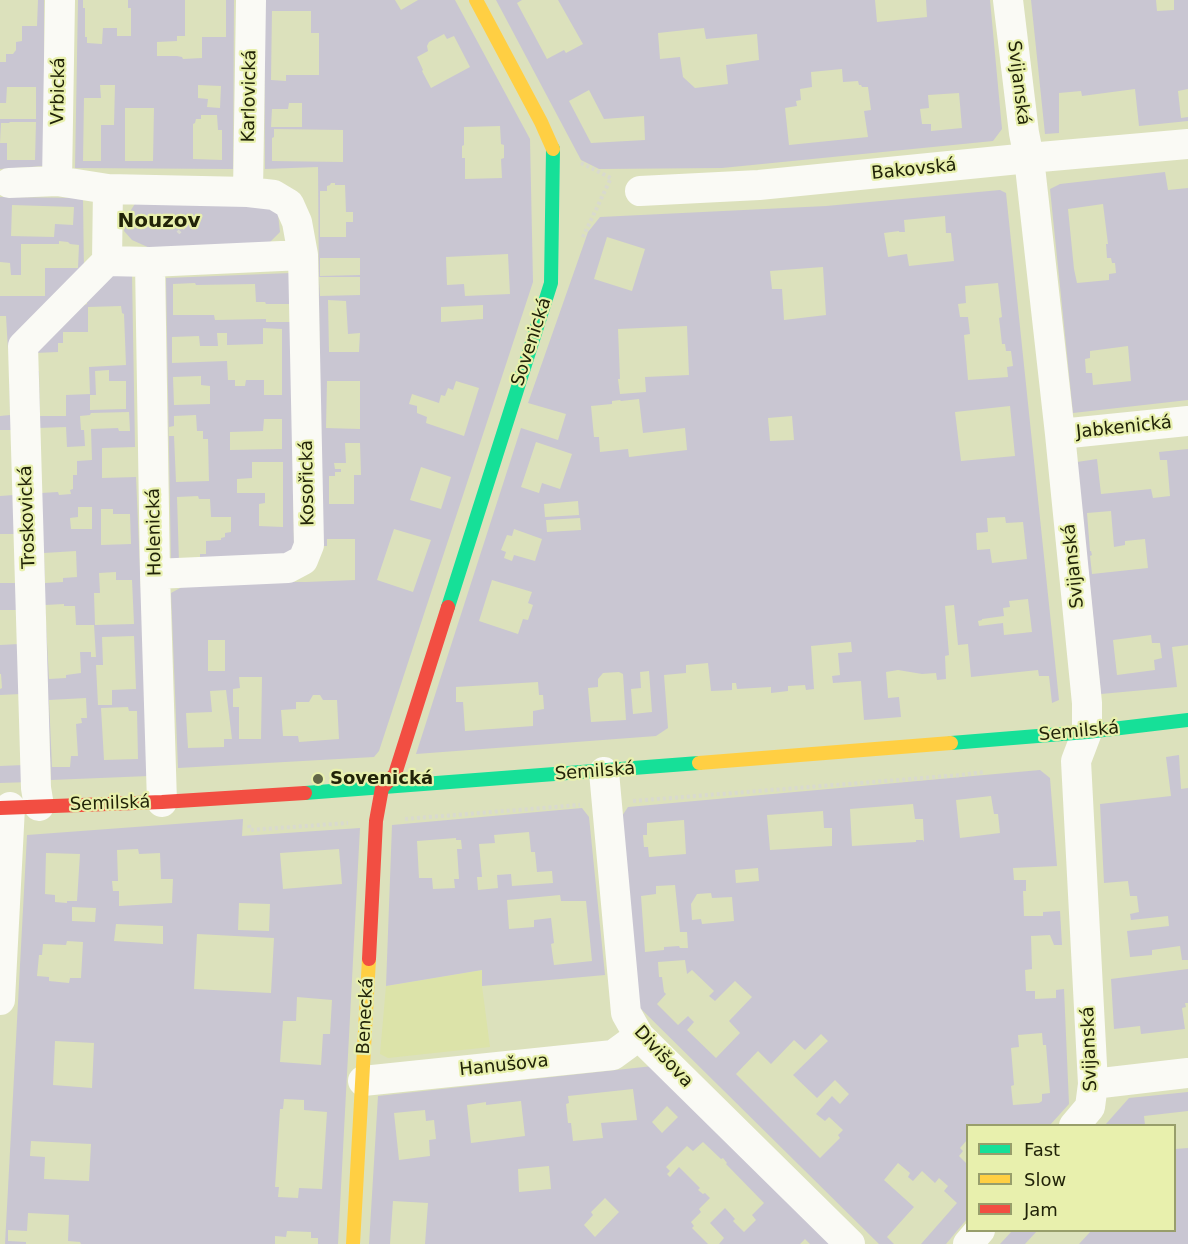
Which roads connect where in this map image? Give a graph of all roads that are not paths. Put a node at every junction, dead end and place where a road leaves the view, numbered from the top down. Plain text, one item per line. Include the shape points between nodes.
1 (60, 0) edge
2 (251, 0) edge
3 (476, 0) edge
4 (1008, 0) edge
5 (1188, 144) edge
6 (1029, 158) junction
7 (57, 181) junction
8 (9, 183) dead end
9 (108, 189) junction
10 (234, 191) junction
11 (640, 191) dead end
12 (303, 255) junction
13 (107, 261) junction
14 (150, 262) junction
15 (1188, 421) edge
16 (1060, 434) junction
17 (155, 574) junction
18 (1188, 720) edge
19 (1086, 732) junction
20 (604, 772) junction
21 (382, 788) junction
22 (162, 802) junction
23 (16, 807) edge
24 (0, 1000) edge
25 (639, 1036) junction
26 (1188, 1073) edge
27 (363, 1081) junction
28 (1093, 1084) junction
29 (1075, 1124) edge
30 (978, 1232) edge
31 (353, 1244) edge
32 (850, 1244) edge
33 (968, 1244) edge

1 - 7 street, Vrbická
2 - 10 street, Karlovická
3 - 21 street, Sovenická via 553,150 551,283 395,774
4 - 6 street, Svijanská
5 - 6 street, Bakovská
6 - 11 street, Bakovská via 759,185
6 - 16 street, Svijanská
7 - 8 street
7 - 9 street
9 - 10 street
9 - 13 street
10 - 12 street, Kosořická via 274,195 289,204
12 - 14 street
12 - 17 street, Kosořická via 309,545 303,560 288,568
13 - 14 street
13 - 23 street, Troskovická via 23,346 36,788
14 - 17 street, Holenická
15 - 16 street, Jabkenická
16 - 19 street, Svijanská via 1087,703
17 - 22 street, Holenická
18 - 19 street, Semilská
19 - 20 street, Semilská
19 - 28 street, Svijanská via 1076,761
20 - 21 street, Semilská
20 - 25 street, Divišova via 626,1013
21 - 22 street, Semilská
21 - 27 street, Benecká via 375,821
22 - 23 street, Semilská
23 - 24 street, Troskovická
25 - 27 street, Hanušova via 613,1054
25 - 32 street, Divišova
26 - 28 street
27 - 31 street, Benecká
28 - 29 street, Svijanská via 1090,1107
30 - 33 street

